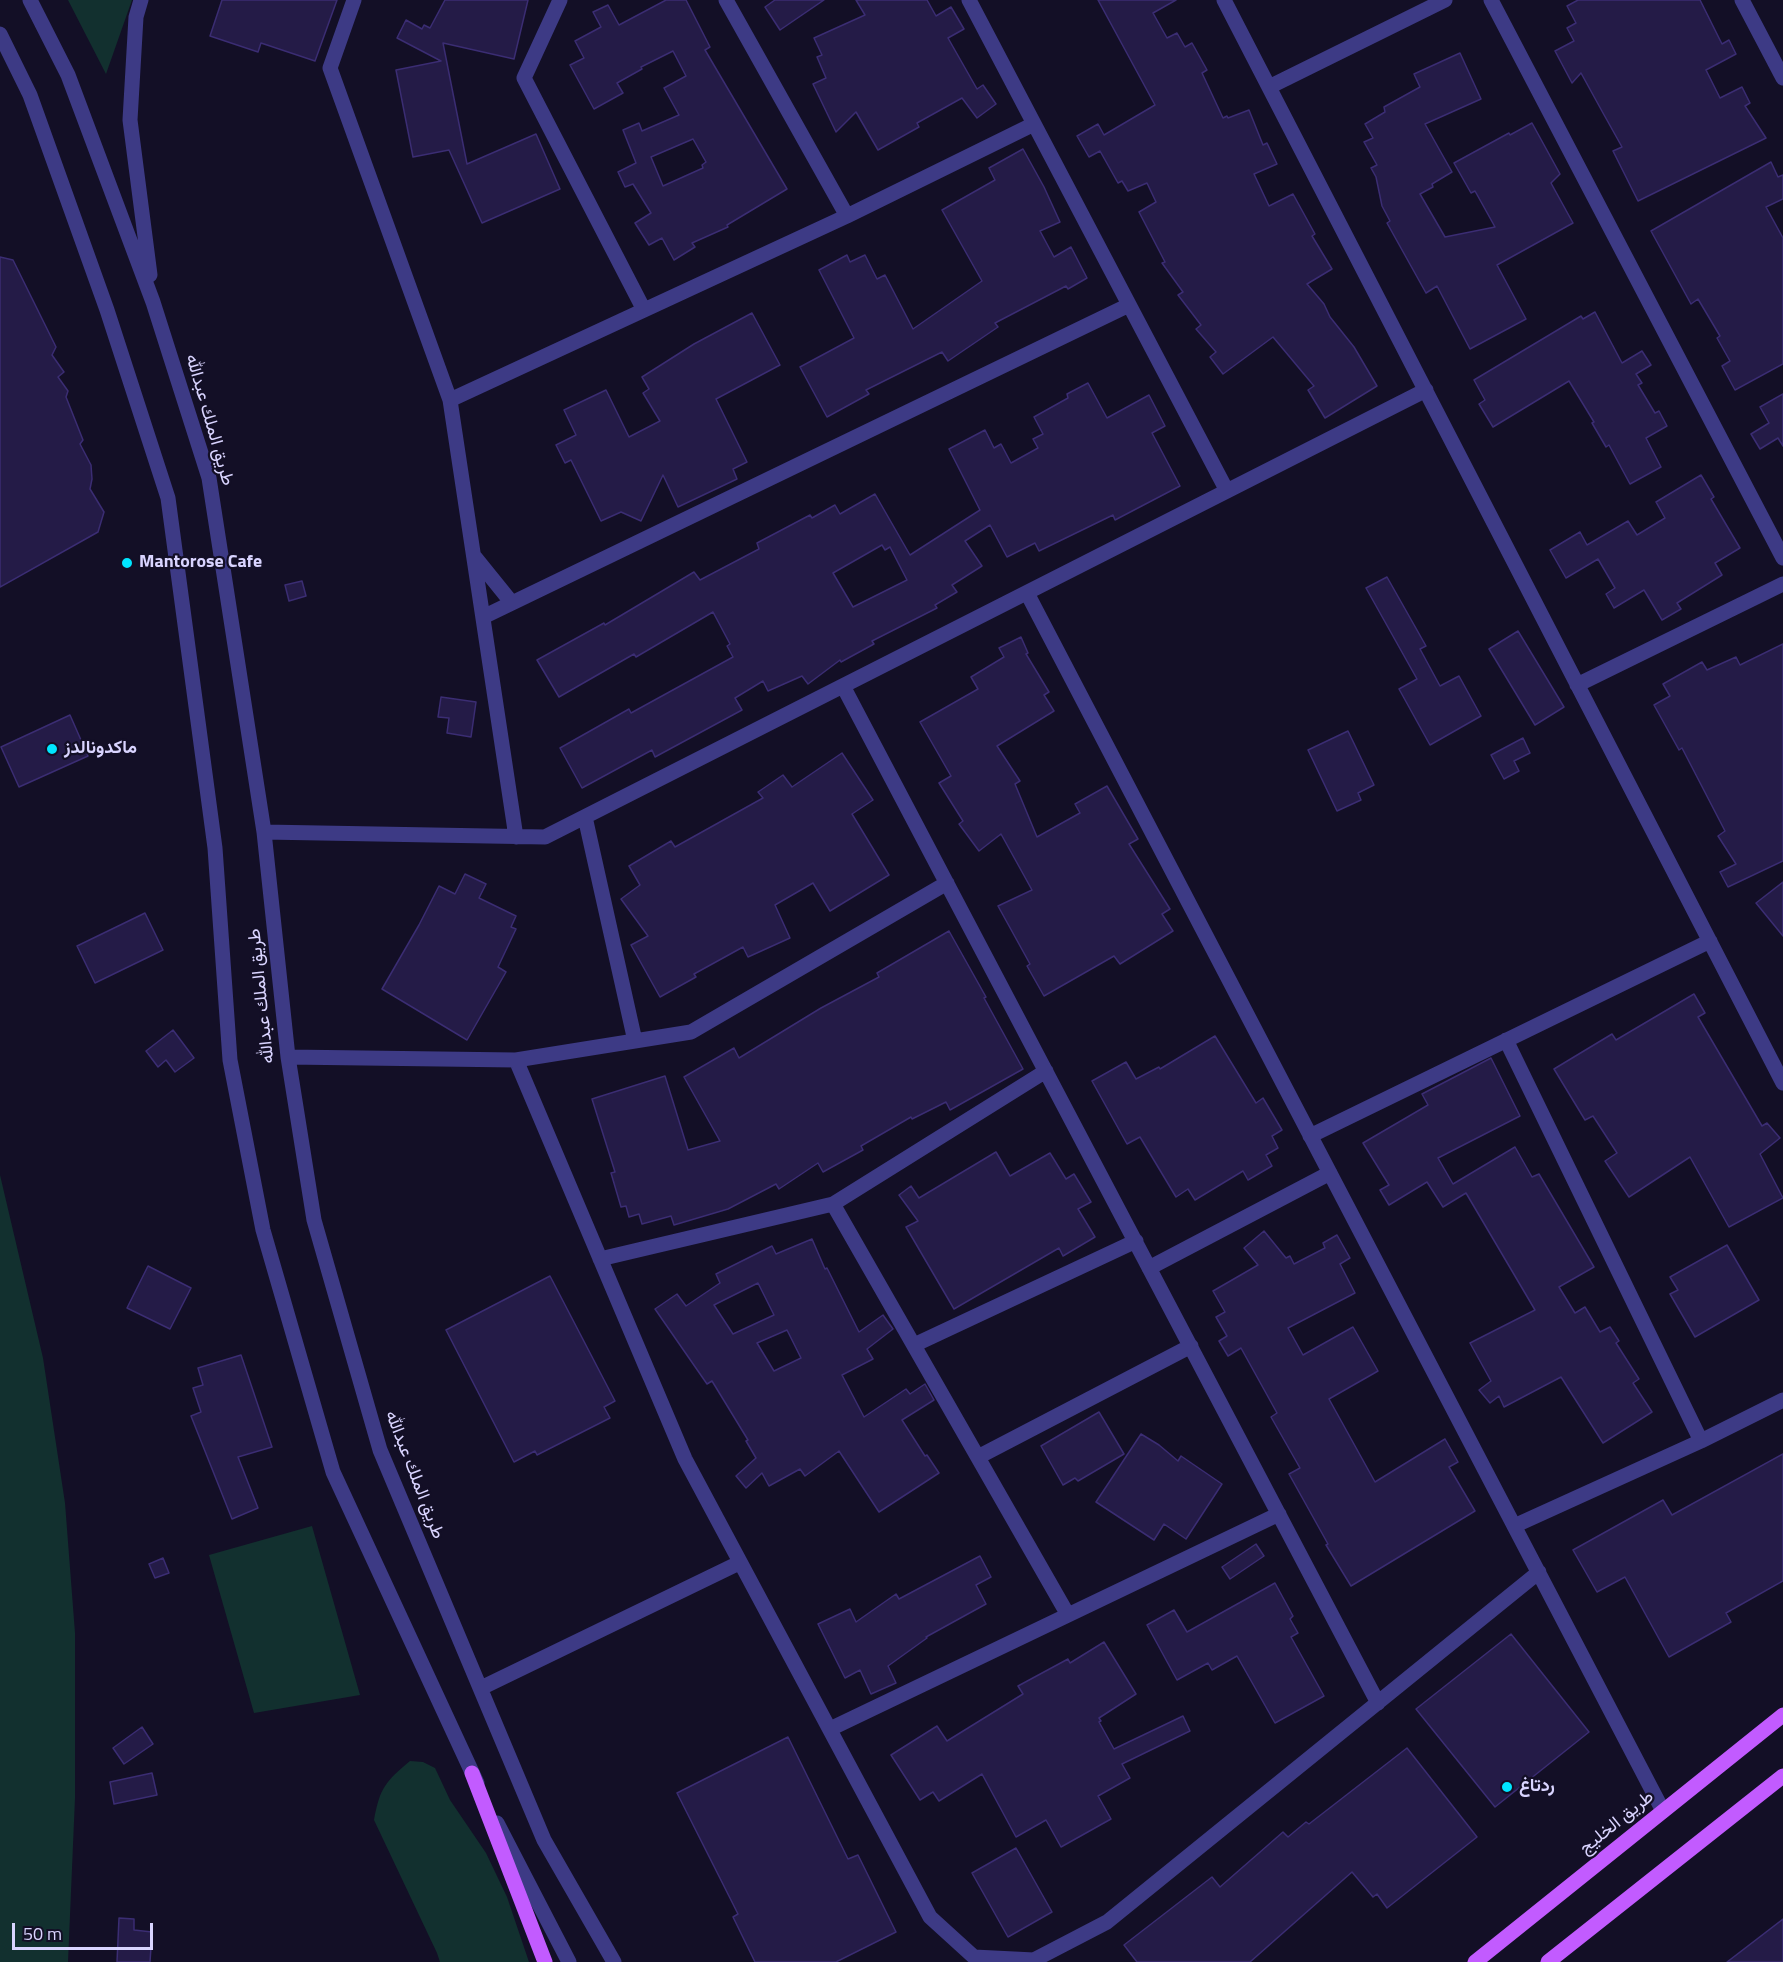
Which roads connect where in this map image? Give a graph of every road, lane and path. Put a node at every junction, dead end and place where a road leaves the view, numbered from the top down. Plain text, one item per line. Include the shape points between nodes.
1 (30, 0) edge
2 (141, 0) edge
3 (354, 0) edge
4 (560, 0) edge
5 (726, 0) edge
6 (969, 0) edge
7 (1224, 0) edge
8 (1445, 0) edge
9 (1491, 0) edge
10 (1742, 0) edge
11 (0, 34) edge
12 (1783, 78) edge
13 (1269, 87) junction
14 (1034, 124) junction
15 (847, 216) junction
16 (153, 302) junction
17 (1129, 306) junction
18 (644, 310) junction
19 (1426, 390) junction
20 (450, 400) junction
21 (1227, 491) junction
22 (1778, 538) edge
23 (474, 556) junction
24 (1783, 558) edge
25 (1783, 584) edge
26 (1027, 593) junction
27 (512, 603) junction
28 (483, 617) junction
29 (1577, 685) junction
30 (843, 686) junction
31 (585, 817) junction
32 (264, 831) junction
33 (516, 837) junction
34 (947, 883) junction
35 (1710, 941) junction
36 (1506, 1040) junction
37 (635, 1041) junction
38 (288, 1057) junction
39 (516, 1060) junction
40 (1046, 1071) junction
41 (1783, 1083) edge
42 (1310, 1136) junction
43 (1330, 1173) junction
44 (833, 1204) junction
45 (1136, 1241) junction
46 (600, 1259) junction
47 (1149, 1268) junction
48 (914, 1345) junction
49 (1191, 1346) junction
50 (1783, 1400) edge
51 (1701, 1441) junction
52 (978, 1457) junction
53 (1279, 1514) junction
54 (1514, 1526) junction
55 (739, 1563) junction
56 (1539, 1572) junction
57 (1068, 1615) junction
58 (481, 1688) junction
59 (1378, 1702) junction
60 (1783, 1715) edge
61 (830, 1729) junction
62 (472, 1773) junction
63 (1783, 1776) edge
64 (1664, 1811) junction
65 (545, 1962) edge
66 (569, 1962) edge
67 (614, 1962) edge
68 (1475, 1962) edge
69 (1548, 1962) edge

1 - 16 street, طريق الملك عبدالله via 68,75
2 - 16 street via 135,17 130,120
3 - 20 street via 330,68
4 - 18 street via 524,78
5 - 15 street
6 - 14 street
7 - 13 street
8 - 13 street
9 - 22 street
10 - 12 street
11 - 62 street, طريق الملك عبدالله via 30,95 107,310 168,498 215,848 230,1060 263,1230 333,1472
13 - 19 street
14 - 15 street
14 - 17 street
15 - 18 street
16 - 32 street, طريق الملك عبدالله via 209,478
17 - 21 street
17 - 27 street
18 - 20 street
19 - 21 street
19 - 29 street
20 - 23 street
21 - 26 street
22 - 24 street
23 - 27 street
23 - 28 street
25 - 29 street
26 - 30 street
26 - 42 street
27 - 28 street
28 - 33 street
29 - 35 street
30 - 31 street
30 - 34 street
31 - 33 street via 545,837
31 - 37 street
32 - 33 street
32 - 38 street, طريق الملك عبدالله
34 - 37 street via 691,1032
34 - 40 street
35 - 36 street
35 - 41 street
36 - 42 street
36 - 51 street
37 - 39 street
38 - 39 street
38 - 58 street, طريق الملك عبدالله via 314,1220 380,1450
39 - 46 street
40 - 44 street
40 - 45 street
42 - 43 street
43 - 47 street
43 - 54 street
44 - 46 street
44 - 48 street
45 - 47 street
45 - 48 street
46 - 55 street via 685,1459
47 - 49 street
48 - 52 street
49 - 52 street
49 - 53 street
50 - 51 street
51 - 54 street
52 - 57 street
53 - 57 street
53 - 59 street
54 - 56 street
55 - 58 street
55 - 61 street
56 - 59 street
56 - 64 street
57 - 61 street
58 - 67 street, طريق الملك عبدالله via 544,1840
59 - 61 street via 1107,1922 1034,1960 974,1957 930,1917
60 - 64 main road, طريق الخليج
62 - 65 main road
62 - 66 street, طريق الملك عبدالله
63 - 69 main road
64 - 68 main road, طريق الخليج

